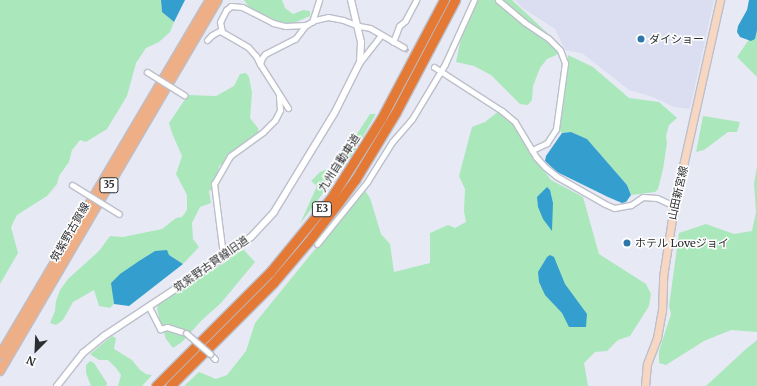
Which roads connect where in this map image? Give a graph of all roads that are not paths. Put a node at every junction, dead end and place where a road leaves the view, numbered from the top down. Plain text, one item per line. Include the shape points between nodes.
1 (210, 0) edge
2 (218, 0) edge
3 (319, 0) edge
4 (351, 0) edge
5 (416, 0) edge
6 (444, 0) edge
7 (455, 0) edge
8 (474, 0) edge
9 (498, 0) edge
10 (720, 0) edge
11 (312, 22) junction
12 (306, 25) junction
13 (359, 26) junction
14 (222, 30) junction
15 (382, 34) junction
16 (207, 40) dead end
17 (393, 42) junction
18 (404, 48) tunnel mouth
19 (360, 62) junction
20 (260, 64) junction
21 (434, 67) dead end
22 (440, 71) junction
23 (147, 72) dead end
24 (279, 93) junction
25 (184, 95) dead end
26 (288, 108) dead end
27 (532, 150) junction
28 (72, 185) dead end
29 (674, 206) junction
30 (118, 214) dead end
31 (317, 244) dead end
32 (227, 255) junction
33 (149, 307) junction
34 (0, 355) edge
35 (216, 359) dead end
36 (0, 370) edge
37 (57, 386) edge
38 (156, 386) edge
39 (170, 386) edge
40 (645, 386) edge

1 - 34 main road, 筑紫野古賀線 / 35
2 - 36 main road, 筑紫野古賀線 / 35
3 - 11 street
4 - 13 street, 筑紫野古賀線旧道
5 - 17 street via 405,21 399,26
6 - 38 highway, 九州自動車道 / E3 via 381,119 331,198 270,272
7 - 39 highway, 九州自動車道 / E3 via 396,112 338,203 274,283
8 - 22 street
9 - 27 street via 548,38 560,50 565,63 556,129 547,143
10 - 29 main road, 山田新宮線
11 - 12 street
11 - 13 street via 328,17
12 - 14 street via 285,26 273,23 242,8 231,6 220,22
12 - 20 street via 296,39 265,54
13 - 15 street
13 - 19 street, 筑紫野古賀線旧道
14 - 16 street
14 - 20 street via 248,47
15 - 17 street
15 - 19 street
17 - 18 street
19 - 32 street, 筑紫野古賀線旧道 via 335,112 274,212 251,237
20 - 24 street
21 - 22 street
22 - 27 street via 515,122
22 - 31 street via 412,119 392,142 367,182
23 - 25 street, bridge
24 - 26 street
24 - 32 street via 280,110 275,120 230,156 214,184 222,247
27 - 29 street via 556,176 614,208 624,208 643,197 657,198
28 - 30 street, bridge
29 - 40 main road, 山田新宮線 via 663,277 662,311 647,364
32 - 33 street, 筑紫野古賀線旧道
33 - 35 street, bridge via 160,329 167,327 186,333
33 - 37 street, 筑紫野古賀線旧道 via 83,353

